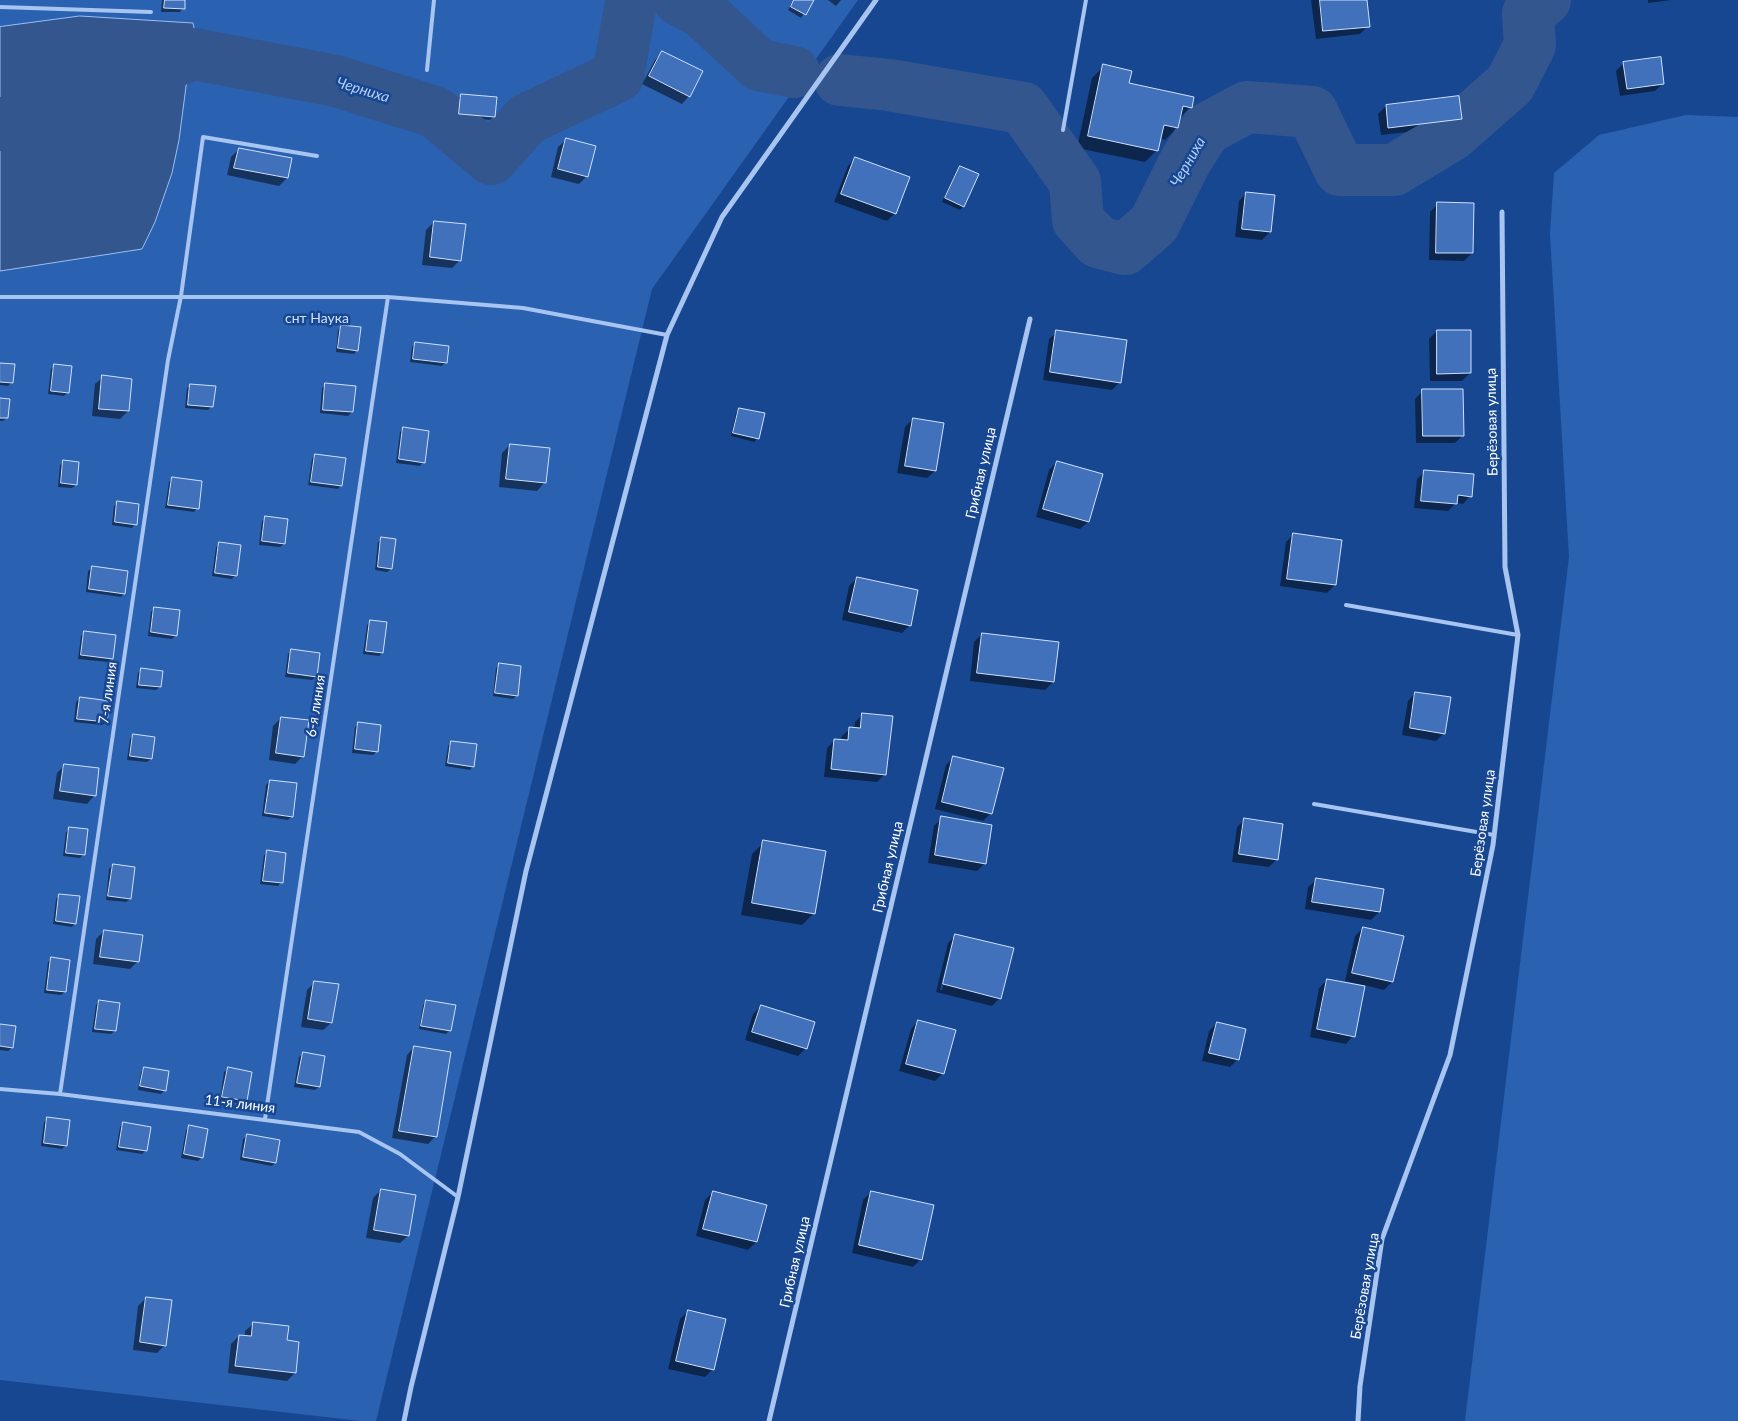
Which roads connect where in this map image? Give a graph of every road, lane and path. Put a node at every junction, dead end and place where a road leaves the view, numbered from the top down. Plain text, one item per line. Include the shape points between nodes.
1 (434, 0) edge
2 (876, 0) edge
3 (1086, 0) edge
4 (0, 8) edge
5 (151, 12) dead end
6 (427, 70) dead end
7 (1062, 130) dead end
8 (317, 156) dead end
9 (1502, 212) dead end
10 (181, 296) junction
11 (0, 297) edge
12 (388, 297) junction
13 (1030, 319) dead end
14 (667, 335) junction
15 (1346, 605) dead end
16 (1518, 635) junction
17 (1314, 804) dead end
18 (1494, 835) junction
19 (0, 1089) edge
20 (60, 1094) junction
21 (265, 1119) junction
22 (458, 1197) junction
23 (404, 1421) edge
24 (769, 1421) edge
25 (1358, 1421) edge

1 - 6 lane
2 - 14 street via 722,217
3 - 7 lane
4 - 5 lane
8 - 10 lane, 7-я линия via 203,137
9 - 16 street, Берёзовая улица via 1505,567
10 - 11 lane
10 - 12 lane
10 - 20 lane, 7-я линия via 168,360
12 - 14 lane via 523,308
12 - 21 lane, 6-я линия
13 - 24 street, Грибная улица
14 - 22 street via 526,871
15 - 16 lane
16 - 18 street, Берёзовая улица
17 - 18 lane
18 - 25 street, Берёзовая улица via 1450,1055 1382,1239 1360,1386
19 - 20 lane, 11-я линия
20 - 21 lane, 11-я линия
21 - 22 lane, 11-я линия via 359,1132 400,1154
22 - 23 street

